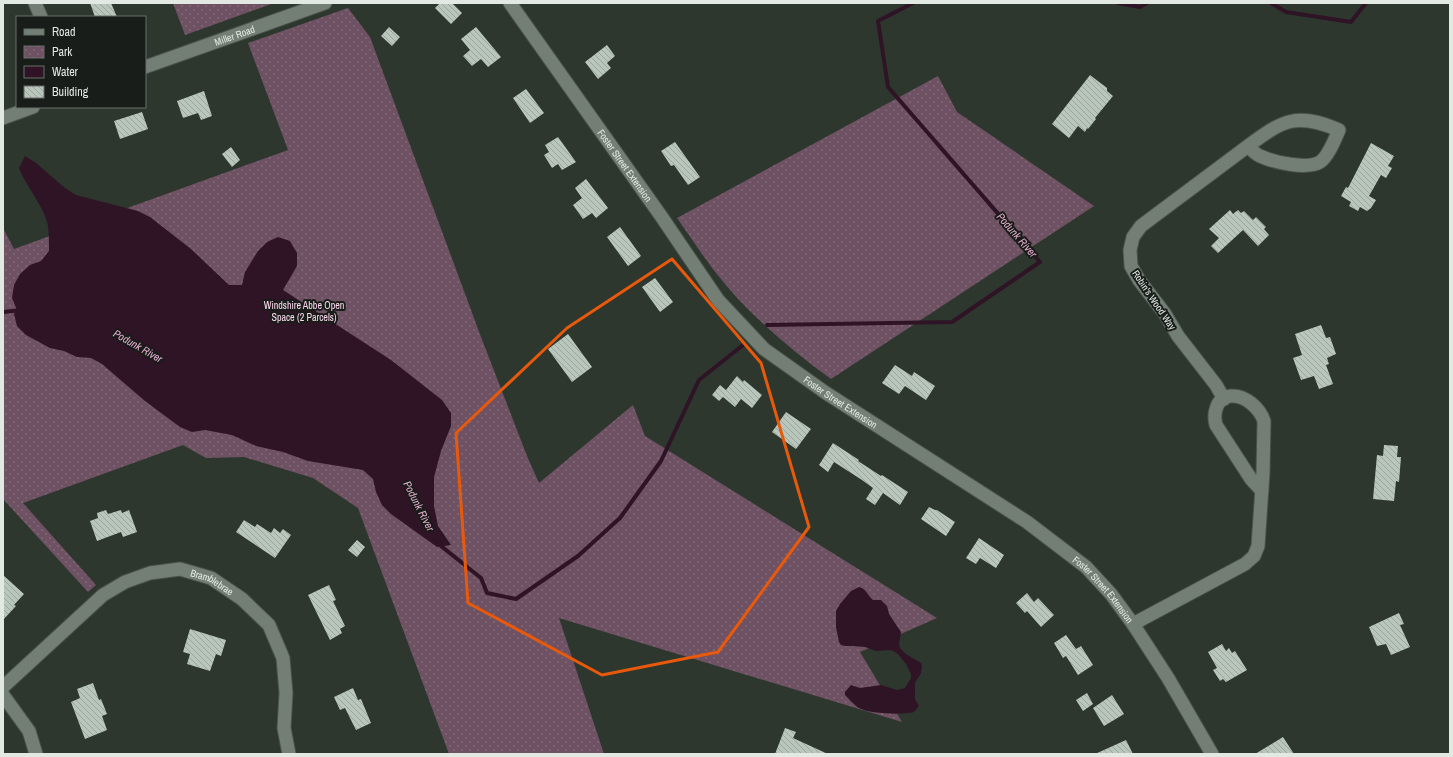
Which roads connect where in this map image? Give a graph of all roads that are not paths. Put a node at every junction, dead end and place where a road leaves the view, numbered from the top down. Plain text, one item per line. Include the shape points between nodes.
1 (35, 3) edge
2 (325, 3) edge
3 (510, 3) edge
4 (41, 16) edge
5 (146, 67) edge
6 (30, 108) edge
7 (3, 118) edge
8 (1248, 146) junction
9 (1224, 398) junction
10 (1262, 491) junction
11 (1133, 624) junction
12 (3, 687) edge
13 (3, 694) edge
14 (36, 754) edge
15 (289, 754) edge
16 (1212, 754) edge

1 - 4 street
2 - 5 street, Miller Road
3 - 11 street, Foster Street Extension via 718,300 764,349 826,393 1027,522 1086,567 1111,594
6 - 7 street
8 - 8 street, Robin's Wood Way via 1276,126 1291,120 1310,120 1339,130 1320,162 1307,165 1290,164 1259,156
8 - 9 street, Robin's Wood Way via 1141,226 1133,237 1130,250 1131,266 1139,280
9 - 10 street via 1216,407 1216,425 1251,479
9 - 10 street via 1241,398 1255,406 1262,416 1265,427
10 - 11 street via 1258,546 1252,558
11 - 16 street, Foster Street Extension
12 - 15 street, Bramblebrae via 103,595 125,582 150,573 180,569 211,578 242,599 269,624 283,658 286,693 284,728
13 - 14 street via 29,731

